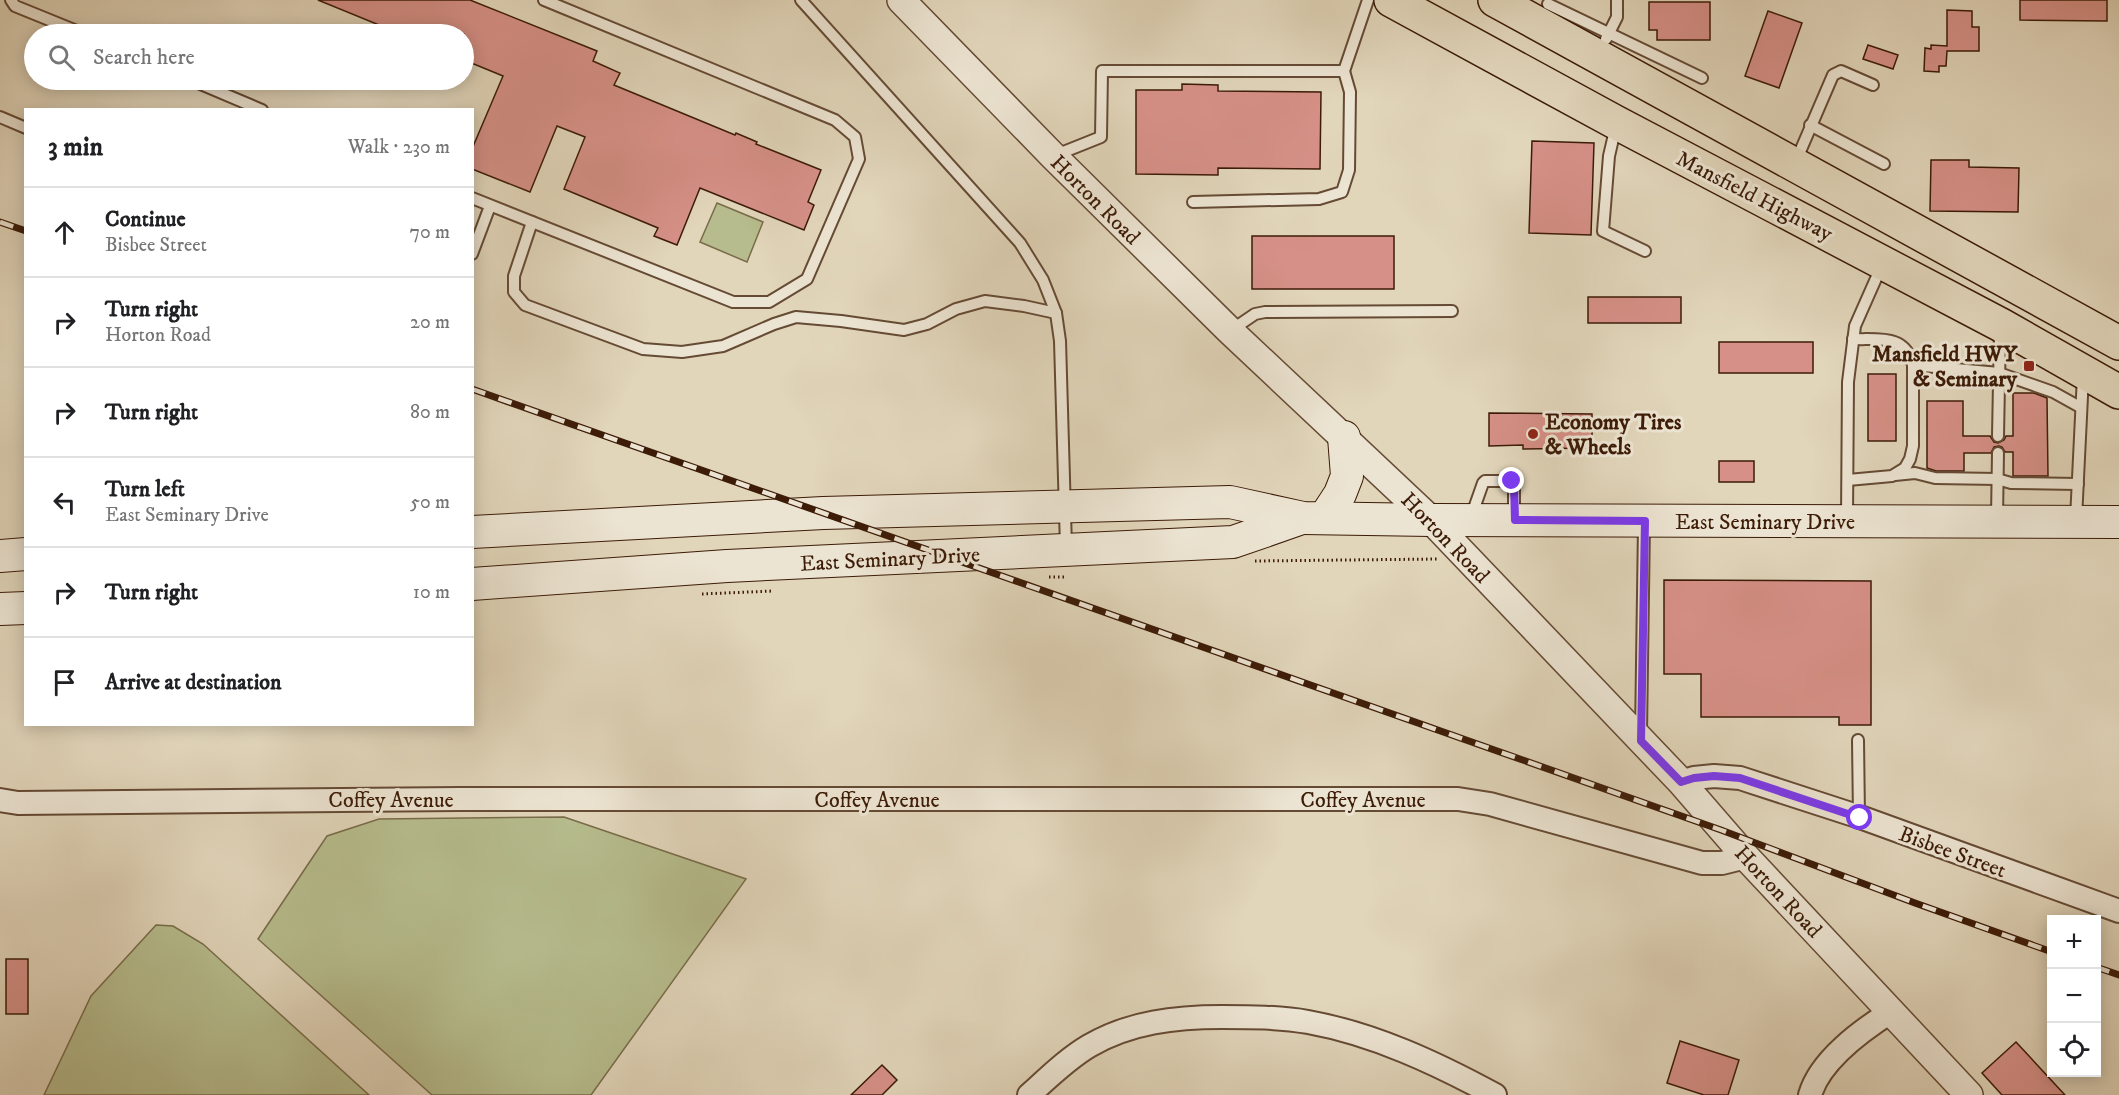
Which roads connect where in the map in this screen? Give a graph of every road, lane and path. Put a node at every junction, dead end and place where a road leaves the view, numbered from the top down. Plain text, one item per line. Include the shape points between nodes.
1 (11, 0) edge
2 (544, 0) edge
3 (801, 0) edge
4 (901, 0) edge
5 (1368, 0) edge
6 (1391, 0) edge
7 (1617, 0) edge
8 (1504, 3) edge
9 (1547, 11) edge
10 (59, 24) edge
11 (1603, 44) junction
12 (1344, 71) junction
13 (1702, 78) dead end
14 (1873, 85) dead end
15 (214, 90) edge
16 (257, 108) edge
17 (0, 117) edge
18 (1617, 123) junction
19 (1810, 125) junction
20 (24, 127) edge
21 (1053, 156) junction
22 (1794, 164) junction
23 (1884, 164) dead end
24 (474, 199) edge
25 (1193, 202) dead end
26 (490, 206) junction
27 (532, 222) junction
28 (474, 249) edge
29 (1645, 251) dead end
30 (1884, 262) junction
31 (1452, 311) dead end
32 (1056, 313) junction
33 (2000, 324) junction
34 (1230, 331) junction
35 (1853, 339) junction
36 (2119, 343) edge
37 (1913, 365) junction
38 (2083, 372) junction
39 (1999, 373) junction
40 (2119, 392) edge
41 (2080, 407) junction
42 (1998, 436) dead end
43 (1344, 437) junction
44 (1998, 453) dead end
45 (1892, 476) junction
46 (1997, 479) junction
47 (1848, 480) junction
48 (2078, 484) junction
49 (1065, 507) junction
50 (1314, 518) junction
51 (1431, 520) junction
52 (1645, 521) junction
53 (1847, 521) junction
54 (1997, 521) junction
55 (2076, 522) junction
56 (2119, 522) edge
57 (549, 528) junction
58 (474, 532) edge
59 (1066, 550) junction
60 (24, 554) edge
61 (0, 556) edge
62 (554, 578) junction
63 (474, 584) edge
64 (24, 608) edge
65 (0, 609) edge
66 (1858, 740) dead end
67 (1641, 741) junction
68 (1681, 782) junction
69 (0, 800) edge
70 (1860, 818) junction
71 (1746, 856) junction
72 (2119, 911) edge
73 (1892, 1011) junction
74 (1029, 1095) edge
75 (1495, 1095) edge
76 (1810, 1095) edge
77 (1969, 1095) edge

1 - 10 lane via 15,6
2 - 27 lane via 835,120 855,137 859,159 807,279 769,302 733,302
3 - 32 lane via 1020,243 1043,280
4 - 21 street, Horton Road
5 - 12 lane
6 - 18 main road, Mansfield Highway
7 - 11 lane via 1617,17
8 - 9 main road, Mansfield Highway
9 - 11 main road, Mansfield Highway
11 - 13 lane
11 - 22 main road, Mansfield Highway
12 - 21 lane via 1102,71 1101,137
12 - 25 lane via 1350,92 1348,170 1342,192 1319,199
14 - 19 lane via 1841,71 1833,75
15 - 16 lane
17 - 20 lane
18 - 29 lane via 1609,156 1603,231
18 - 30 main road, Mansfield Highway
19 - 22 lane
19 - 23 lane
21 - 34 street, Horton Road
22 - 36 main road, Mansfield Highway
24 - 26 lane
26 - 27 lane
26 - 28 lane
27 - 32 lane via 514,276 514,292 525,305 643,349 682,352 723,346 796,317 904,330 985,301
30 - 33 main road, Mansfield Highway
30 - 35 lane via 1854,326
31 - 34 lane via 1265,312
32 - 49 lane
33 - 38 main road, Mansfield Highway
33 - 39 lane
34 - 43 street, Horton Road
35 - 37 lane via 1894,341 1910,353
35 - 47 lane via 1848,382
37 - 39 lane
37 - 45 lane via 1911,453 1905,468
38 - 40 main road, Mansfield Highway
38 - 41 lane
39 - 41 lane via 2053,392
39 - 42 lane
41 - 48 lane
43 - 50 main road via 1347,476 1340,494
43 - 51 street, Horton Road
44 - 46 lane
45 - 46 lane via 1915,473 1935,478
45 - 47 lane
46 - 48 lane via 2011,483
46 - 54 lane
47 - 53 lane
48 - 55 lane
49 - 50 main road, East Seminary Drive via 1230,502
49 - 57 main road, East Seminary Drive via 824,513
49 - 59 lane
50 - 51 main road, East Seminary Drive
50 - 59 main road, East Seminary Drive via 1233,542
51 - 52 main road, East Seminary Drive
51 - 67 street, Horton Road
52 - 53 main road, East Seminary Drive
52 - 67 lane
53 - 54 main road, East Seminary Drive
54 - 55 main road, East Seminary Drive
55 - 56 main road, East Seminary Drive
57 - 58 main road, East Seminary Drive
57 - 62 main road
59 - 62 main road, East Seminary Drive
60 - 61 main road
62 - 63 main road, East Seminary Drive
64 - 65 main road
66 - 70 lane
67 - 68 street, Horton Road
68 - 70 street, Bisbee Street via 1714,776 1740,778
68 - 71 street, Horton Road
69 - 71 street, Coffey Avenue via 18,803 1458,799 1490,804 1702,863 1722,863
70 - 72 street, Bisbee Street
71 - 73 street, Horton Road
73 - 76 street via 1841,1050 1824,1069
73 - 77 street, Horton Road
74 - 75 street via 1066,1061 1126,1029 1158,1021 1265,1017 1356,1033 1450,1071

